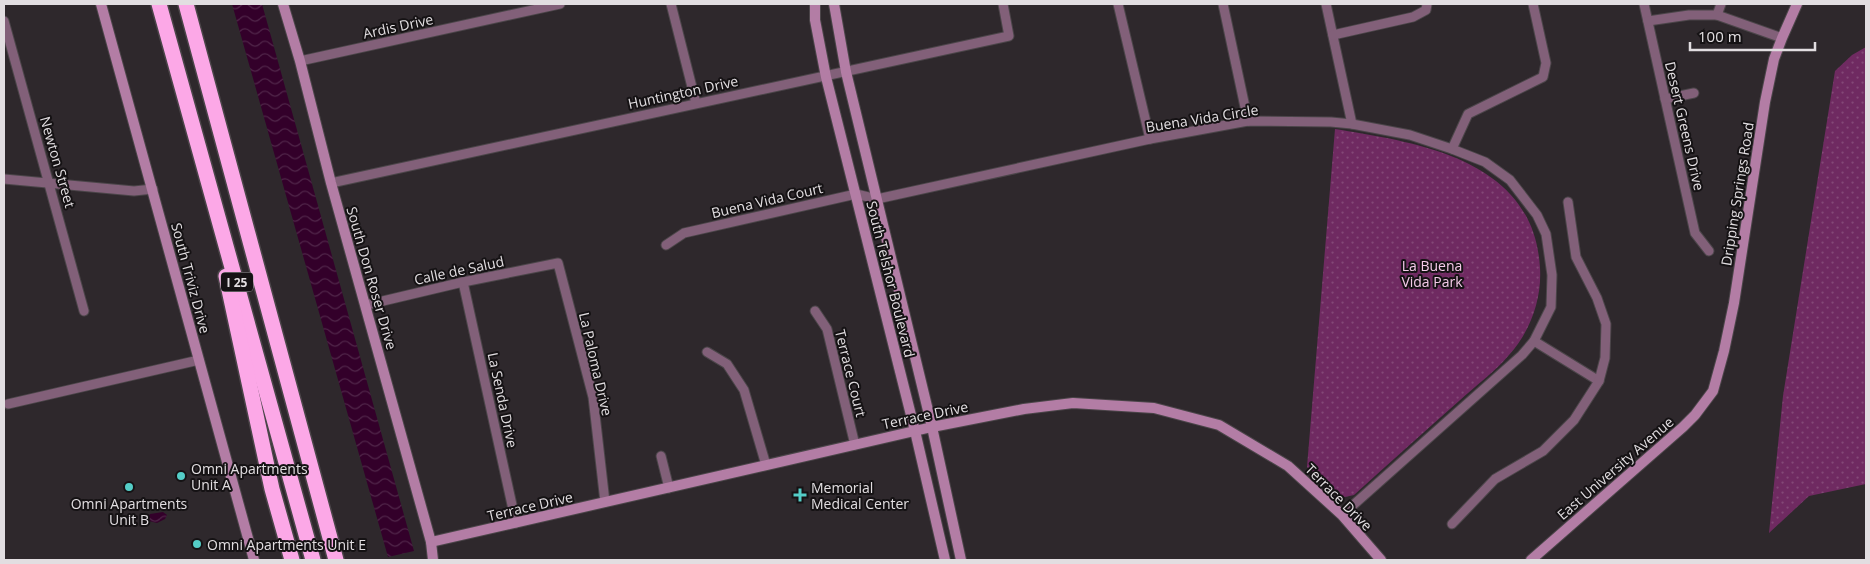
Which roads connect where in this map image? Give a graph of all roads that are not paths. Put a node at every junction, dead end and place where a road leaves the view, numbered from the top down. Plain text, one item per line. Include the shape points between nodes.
1 (102, 4) edge
2 (160, 4) edge
3 (186, 4) edge
4 (283, 4) edge
5 (560, 4) edge
6 (671, 4) edge
7 (815, 4) edge
8 (834, 4) edge
9 (1003, 4) edge
10 (1118, 4) edge
11 (1222, 4) edge
12 (1326, 4) edge
13 (1427, 4) edge
14 (1533, 4) edge
15 (1644, 4) edge
16 (1721, 4) edge
17 (1798, 4) edge
18 (1717, 15) junction
19 (4, 21) edge
20 (1648, 21) junction
21 (1333, 35) junction
22 (1782, 38) junction
23 (300, 61) junction
24 (846, 72) junction
25 (826, 77) junction
26 (1694, 93) dead end
27 (1664, 99) junction
28 (696, 103) junction
29 (1248, 121) junction
30 (1352, 124) junction
31 (194, 128) junction
32 (1150, 139) junction
33 (1452, 149) junction
34 (4, 179) edge
35 (49, 183) junction
36 (330, 183) junction
37 (152, 189) junction
38 (856, 194) junction
39 (877, 199) junction
40 (1568, 202) dead end
41 (666, 245) dead end
42 (1709, 251) dead end
43 (558, 263) joint
44 (463, 282) junction
45 (366, 305) junction
46 (814, 310) dead end
47 (84, 311) dead end
48 (1534, 341) junction
49 (707, 352) dead end
50 (199, 360) junction
51 (1599, 382) junction
52 (1713, 391) joint
53 (8, 404) dead end
54 (932, 427) junction
55 (915, 431) junction
56 (855, 445) junction
57 (661, 456) dead end
58 (766, 465) junction
59 (669, 488) junction
60 (605, 502) junction
61 (1342, 515) junction
62 (516, 523) junction
63 (1452, 524) dead end
64 (431, 542) junction
65 (254, 560) edge
66 (292, 560) edge
67 (313, 560) edge
68 (336, 560) edge
69 (433, 560) edge
70 (945, 560) edge
71 (961, 560) edge
72 (1381, 560) edge
73 (1530, 560) edge

1 - 37 street, South Triviz Drive
2 - 31 highway, I 25
3 - 68 highway, I 25
4 - 23 street, South Don Roser Drive
5 - 23 street, Ardis Drive
6 - 28 street
7 - 25 street, South Telshor Boulevard
8 - 24 street, South Telshor Boulevard
9 - 24 street, Huntington Drive via 1009,36
10 - 32 street
11 - 29 street
12 - 21 street
13 - 21 street via 1426,10 1413,17
14 - 33 street via 1546,63 1543,77 1468,114
15 - 20 street, Desert Greens Drive
16 - 18 street
17 - 22 street, Dripping Springs Road
18 - 20 street
18 - 22 street
19 - 35 street, Newton Street
20 - 27 street, Desert Greens Drive
21 - 30 street
22 - 52 street, Dripping Springs Road via 1774,59 1734,303
23 - 36 street, South Don Roser Drive
24 - 25 street, Huntington Drive
24 - 39 street, South Telshor Boulevard
25 - 28 street, Huntington Drive
25 - 38 street, South Telshor Boulevard
26 - 27 street
27 - 42 street, Desert Greens Drive via 1695,233
28 - 36 street, Huntington Drive
29 - 30 street, Buena Vida Circle
29 - 32 street, Buena Vida Circle
30 - 33 street, Buena Vida Circle
31 - 66 highway via 272,489
31 - 67 highway, I 25
32 - 39 street, Buena Vida Circle
33 - 48 street, Buena Vida Circle via 1485,162 1510,180 1537,215 1546,234 1552,275 1550,307
34 - 35 street
35 - 37 street via 134,191
35 - 47 street, Newton Street
36 - 45 street, South Don Roser Drive
37 - 50 street, South Triviz Drive
38 - 39 street, Buena Vida Court
38 - 41 street, Buena Vida Court via 684,233
38 - 55 street, South Telshor Boulevard
39 - 54 street, South Telshor Boulevard
40 - 51 street via 1576,257 1606,324 1605,358
43 - 44 street, Calle de Salud
43 - 60 street, La Paloma Drive via 592,397
44 - 45 street, Calle de Salud
44 - 62 street, La Senda Drive
45 - 64 street, South Don Roser Drive
46 - 56 street, Terrace Court via 827,329
48 - 51 street
48 - 61 street, Buena Vida Circle
49 - 58 street via 727,364 744,390
50 - 53 street
50 - 65 street, South Triviz Drive
51 - 63 street via 1574,420 1543,451 1496,479
52 - 73 street, East University Avenue via 1683,427
54 - 55 street, Terrace Drive
54 - 61 street, Terrace Drive via 1058,404 1154,408 1219,425 1288,466
54 - 71 street, South Telshor Boulevard
55 - 56 street, Terrace Drive
55 - 70 street, South Telshor Boulevard
56 - 58 street, Terrace Drive
57 - 59 street
58 - 59 street, Terrace Drive
59 - 60 street, Terrace Drive
60 - 62 street, Terrace Drive
61 - 72 street, Terrace Drive
62 - 64 street, Terrace Drive
64 - 69 street, South Don Roser Drive

